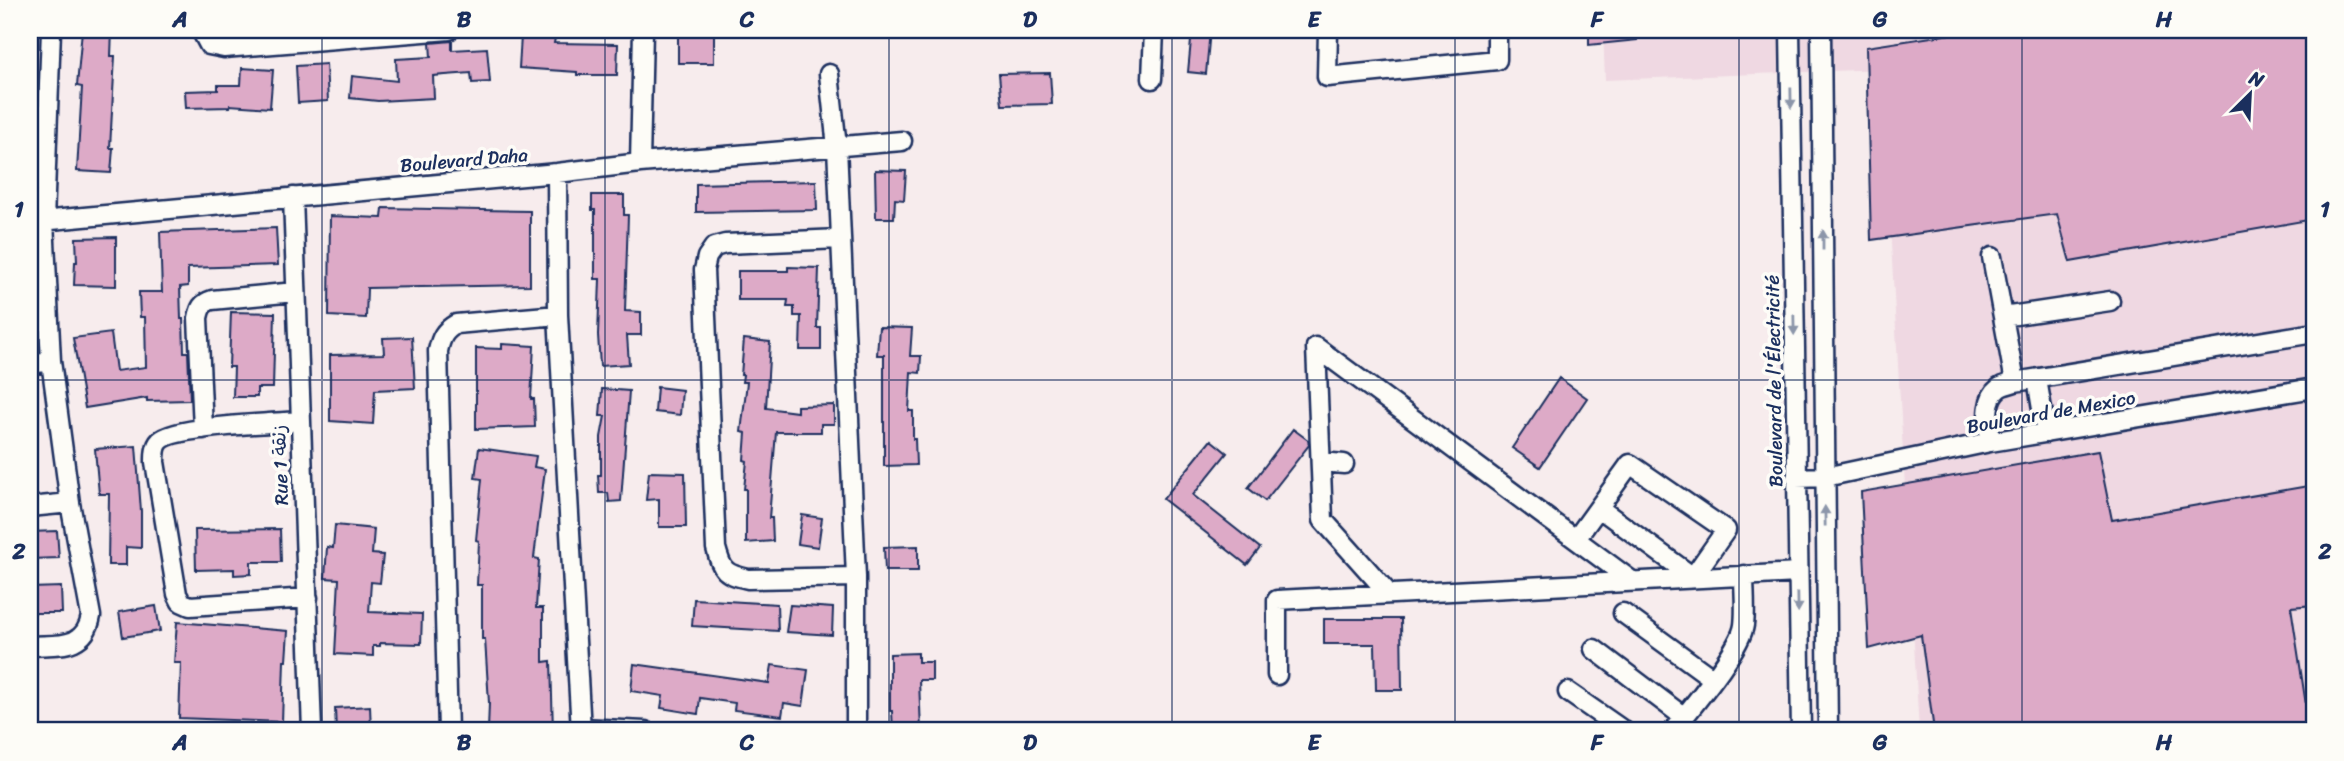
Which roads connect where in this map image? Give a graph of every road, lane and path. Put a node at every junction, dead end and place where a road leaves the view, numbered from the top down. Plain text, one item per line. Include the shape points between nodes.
1 (51, 30) edge
2 (201, 30) edge
3 (449, 30) edge
4 (643, 30) edge
5 (1154, 30) edge
6 (1328, 30) edge
7 (1497, 30) edge
8 (1790, 30) edge
9 (1821, 30) edge
10 (338, 34) edge
11 (830, 74) dead end
12 (1152, 79) dead end
13 (902, 141) dead end
14 (837, 147) junction
15 (640, 163) junction
16 (557, 173) junction
17 (293, 197) junction
18 (37, 222) edge
19 (840, 239) junction
20 (1992, 257) dead end
21 (295, 292) junction
22 (2110, 301) dead end
23 (558, 315) junction
24 (2003, 317) junction
25 (2314, 333) edge
26 (51, 361) junction
27 (30, 363) edge
28 (2037, 379) junction
29 (2015, 382) junction
30 (2314, 388) edge
31 (300, 421) junction
32 (203, 429) junction
33 (2046, 433) junction
34 (1990, 442) junction
35 (1321, 462) junction
36 (1343, 464) dead end
37 (1825, 477) junction
38 (1796, 478) junction
39 (70, 503) junction
40 (30, 507) edge
41 (1599, 508) junction
42 (1576, 540) junction
43 (1798, 573) junction
44 (1744, 575) junction
45 (856, 577) junction
46 (1693, 577) junction
47 (1632, 581) junction
48 (1389, 594) junction
49 (308, 598) junction
50 (1623, 613) dead end
51 (30, 646) edge
52 (1594, 649) dead end
53 (1277, 675) dead end
54 (1712, 678) junction
55 (1569, 692) dead end
56 (1678, 724) edge
57 (581, 730) edge
58 (312, 731) edge
59 (448, 731) edge
60 (645, 731) edge
61 (856, 731) edge
62 (1624, 731) edge
63 (1801, 731) edge
64 (1828, 731) edge

1 - 18 street
2 - 10 street via 209,45 224,48
3 - 10 street
4 - 15 street
5 - 12 street
6 - 7 street via 1327,77 1497,60
8 -> 38 street, Boulevard de l'Électricité
37 -> 9 street
11 - 14 street
13 - 14 street, Boulevard Daha
14 - 15 street, Boulevard Daha
14 - 19 street
15 - 16 street, Boulevard Daha
16 - 17 street, Boulevard Daha
16 - 23 street
17 - 18 street, Boulevard Daha
17 - 21 street, Rue 1 زنقة
18 - 26 street
19 - 45 street
19 - 45 street via 725,244 714,247 708,257 704,270 716,548 720,566 731,575 748,579
20 - 24 street
21 - 31 street, Rue 1 زنقة
21 - 32 street via 212,300 200,309
22 - 24 street
23 - 57 street
23 - 59 street via 456,324 441,338
24 - 29 street
25 - 28 street
26 - 27 street
26 - 39 street
28 - 29 street
28 - 33 street
29 - 34 street via 1998,388 1993,396 1988,409
30 - 33 street, Boulevard de Mexico
31 - 32 street
31 - 49 street, Rue 1 زنقة
32 - 49 street via 172,435 156,449 181,602 190,606
33 - 34 street, Boulevard de Mexico
34 - 37 street, Boulevard de Mexico
35 - 36 street
35 - 42 street via 1316,347
35 - 48 street via 1323,520
37 - 38 street, Boulevard de Mexico
64 -> 37 street
38 - 43 street, Boulevard de l'Électricité
39 - 40 street
39 - 51 street via 91,610 89,627 74,642
41 - 42 street
41 - 46 street
41 - 46 street via 1630,464 1726,530
42 - 47 street
43 - 44 street
43 -> 63 street, Boulevard de l'Électricité
44 - 46 street
44 - 54 street via 1744,626 1730,656
45 - 61 street
46 - 47 street
47 - 48 street
48 - 53 street via 1277,600
49 - 58 street, Rue 1 زنقة
50 - 54 street
52 - 56 street
54 - 56 street
55 - 62 street
57 - 60 street

